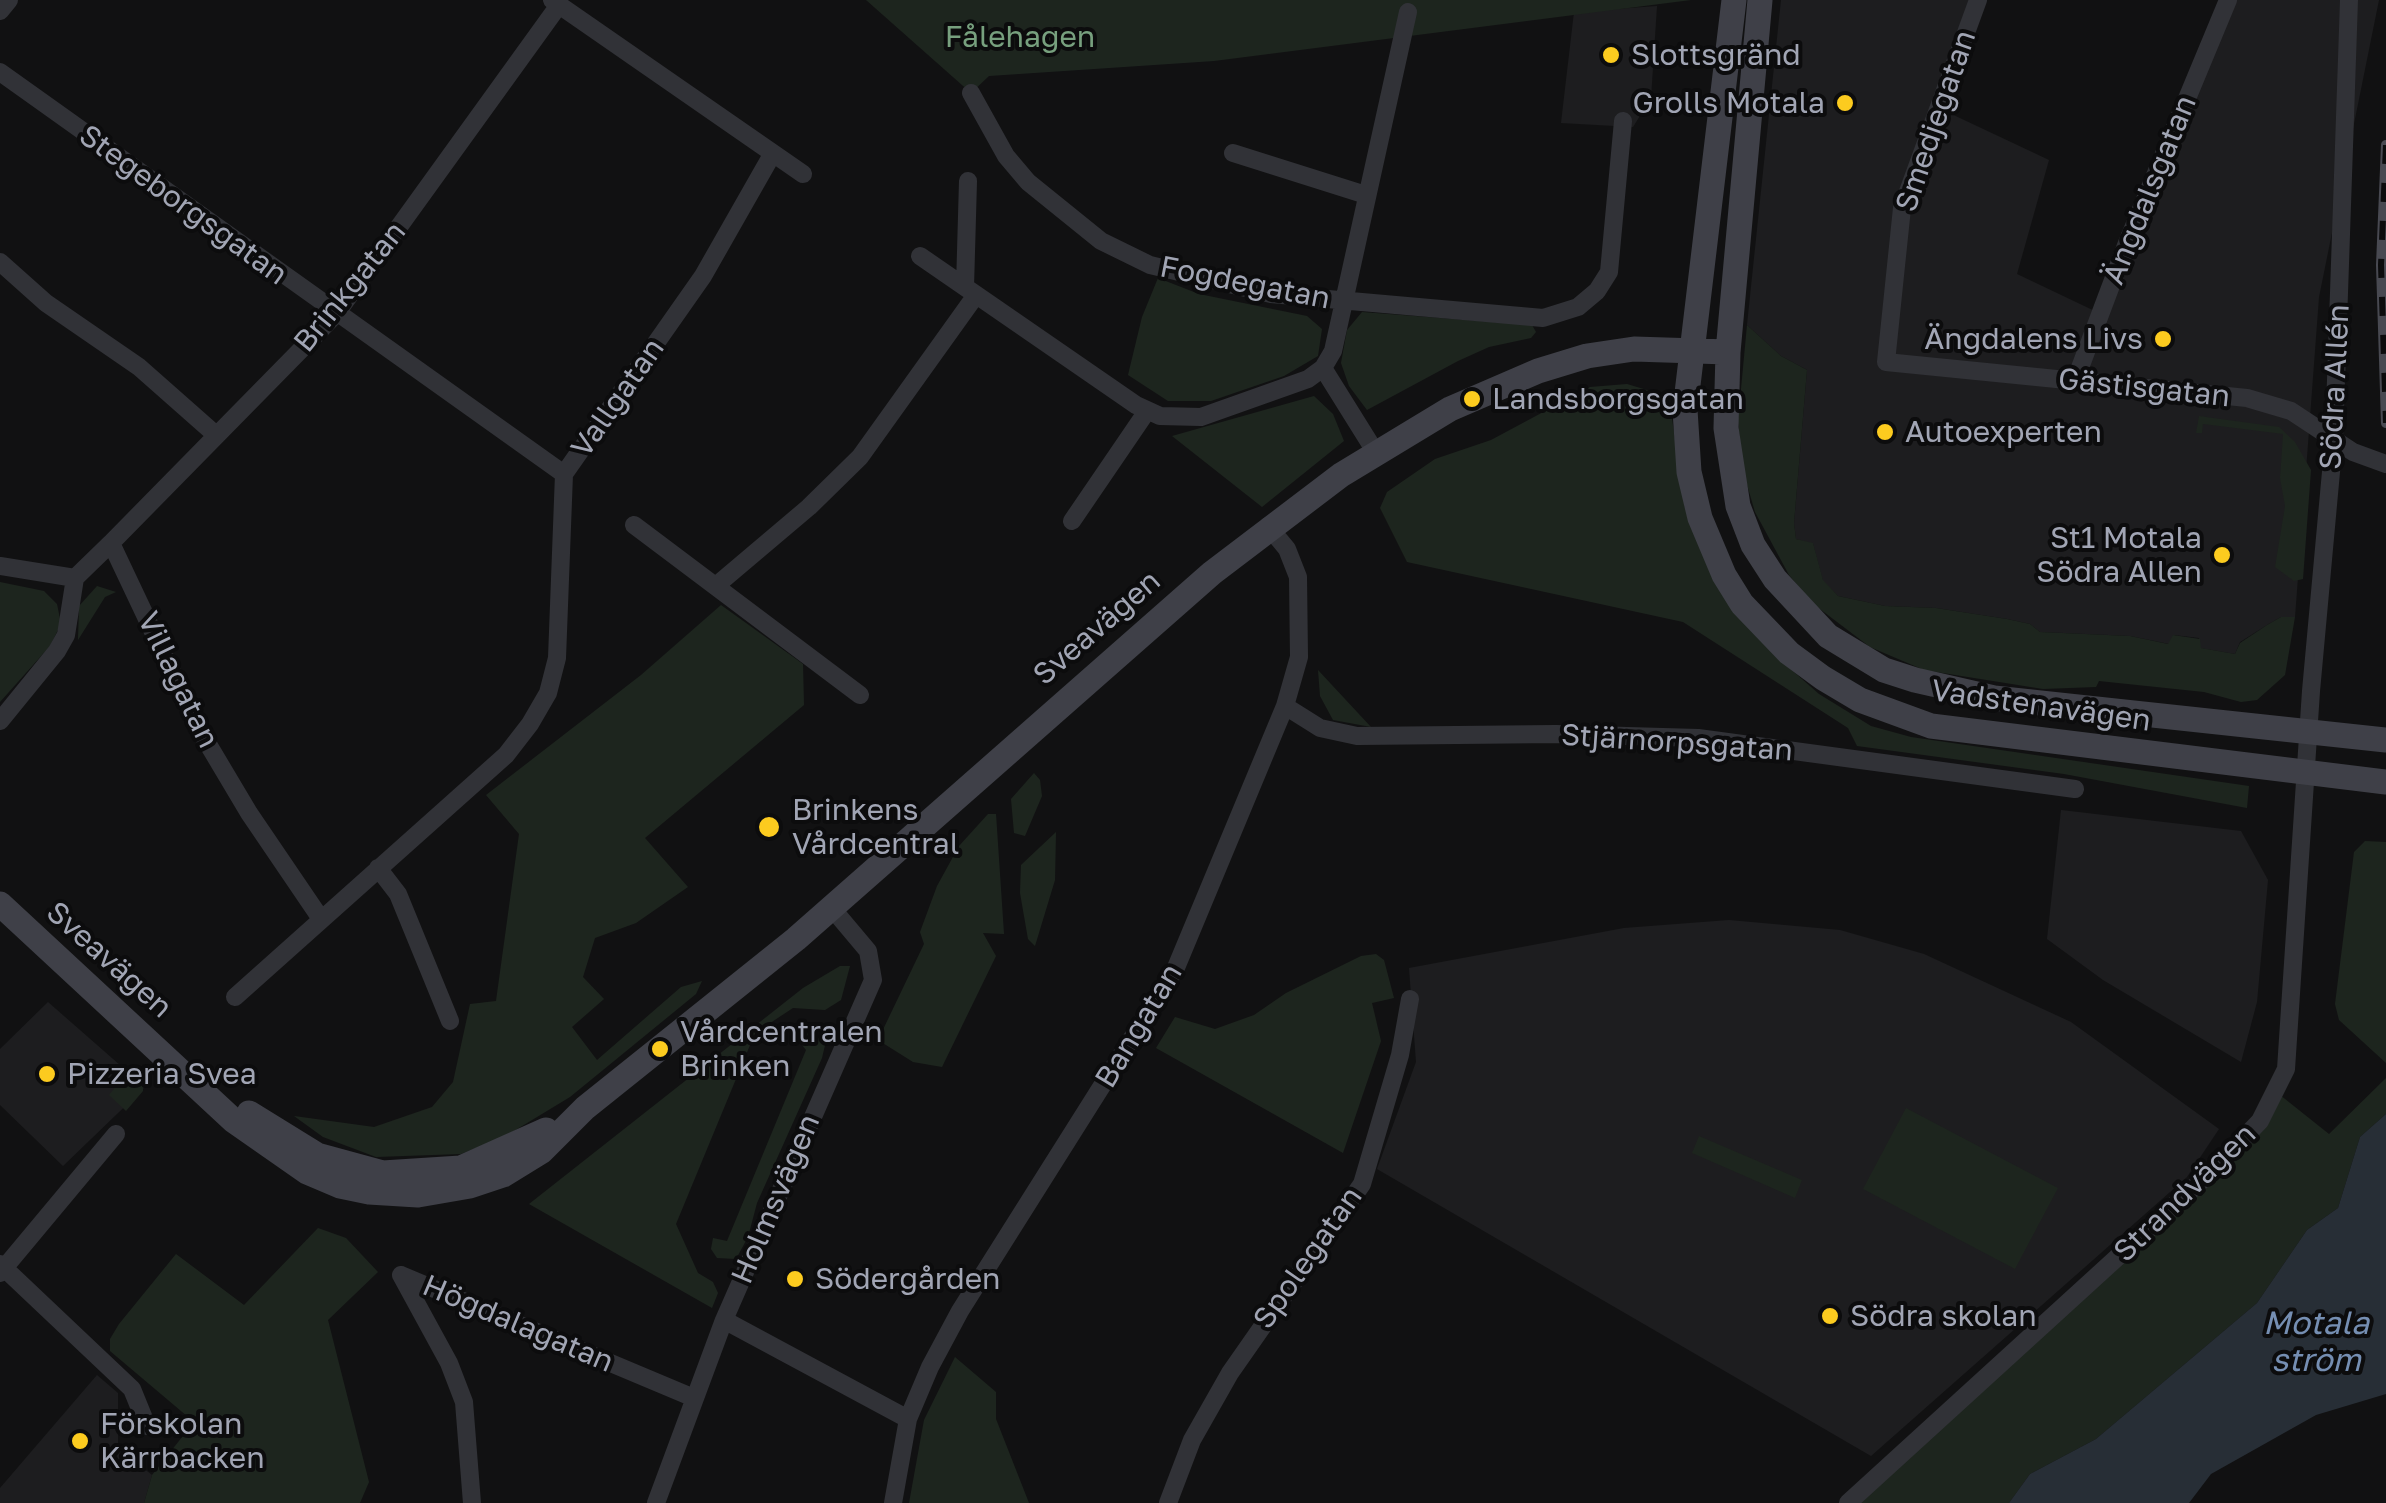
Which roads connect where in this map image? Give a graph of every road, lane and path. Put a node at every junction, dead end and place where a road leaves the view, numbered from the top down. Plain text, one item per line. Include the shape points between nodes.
1 (9, 0) edge
2 (1734, 0) edge
3 (1760, 0) edge
4 (1978, 0) edge
5 (2228, 0) edge
6 (2350, 0) edge
7 (555, 2) edge
8 (0, 11) edge
9 (1408, 12) dead end
10 (0, 72) edge
11 (971, 93) dead end
12 (1623, 121) dead end
13 (773, 153) junction
14 (1233, 153) dead end
15 (803, 174) dead end
16 (968, 181) dead end
17 (1366, 195) junction
18 (920, 256) dead end
19 (0, 262) edge
20 (970, 291) junction
21 (1341, 303) junction
22 (336, 314) junction
23 (1691, 348) junction
24 (1728, 352) junction
25 (1886, 362) joint
26 (1323, 368) junction
27 (2076, 381) junction
28 (1147, 411) junction
29 (216, 434) junction
30 (2334, 439) junction
31 (1376, 453) junction
32 (2386, 464) edge
33 (564, 474) junction
34 (1072, 521) dead end
35 (634, 525) dead end
36 (1268, 526) junction
37 (110, 542) junction
38 (0, 566) edge
39 (75, 578) junction
40 (718, 584) junction
41 (860, 695) dead end
42 (1285, 706) junction
43 (0, 721) edge
44 (2308, 730) junction
45 (2386, 740) edge
46 (2306, 774) junction
47 (2386, 782) edge
48 (2075, 789) dead end
49 (378, 868) junction
50 (0, 904) edge
51 (831, 907) junction
52 (320, 918) junction
53 (235, 997) dead end
54 (1410, 998) dead end
55 (450, 1021) dead end
56 (116, 1134) dead end
57 (2, 1268) edge
58 (724, 1320) junction
59 (694, 1398) junction
60 (908, 1419) junction
61 (147, 1426) dead end
62 (472, 1503) edge
63 (656, 1503) edge
64 (893, 1503) edge
65 (1168, 1503) edge
66 (1848, 1503) edge

1 - 8 street
2 - 23 main road, Vadstenavägen
3 - 24 main road, Vadstenavägen
4 - 25 street, Smedjegatan via 1902,208
5 - 27 street, Ängdalsgatan
6 - 30 street, Södra Allén
7 - 13 street
7 - 22 street, Brinkgatan
9 - 17 street
10 - 22 street, Stegeborgsgatan
11 - 21 street, Fogdegatan via 1028,182 1101,241 1150,266 1224,286
12 - 21 street, Fogdegatan via 1611,263 1604,282 1569,313 1543,318
13 - 15 street
13 - 33 street, Vallgatan via 703,276
14 - 17 street
16 - 20 street
17 - 21 street
18 - 20 street
19 - 29 street
20 - 28 street
20 - 40 street via 860,457
21 - 26 street via 1333,351
22 - 29 street, Brinkgatan
22 - 33 street, Stegeborgsgatan
23 - 24 main road, Sveavägen
23 - 31 main road, Sveavägen via 1634,348 1538,371 1450,409
23 - 46 main road, Vadstenavägen via 1689,472 1710,546 1760,626 1823,678 1860,700 1932,726
24 - 44 main road, Vadstenavägen via 1729,468 1753,545 1802,610 1855,655 1915,680 1994,698
25 - 27 street, Gästisgatan
26 - 28 street via 1201,417
26 - 31 street
27 - 30 street, Gästisgatan via 2247,398 2291,411
28 - 34 street
29 - 37 street, Brinkgatan
30 - 32 street, Gästisgatan
30 - 44 street, Södra Allén
31 - 36 main road, Sveavägen
33 - 49 street, Vallgatan via 558,658 548,693 506,755
35 - 40 street
36 - 42 street, Bangatan via 1292,560 1299,589 1298,657
36 - 51 main road, Sveavägen
37 - 39 street
37 - 52 street, Villagatan via 199,729
38 - 39 street
39 - 43 street via 57,652
40 - 41 street
42 - 48 street, Stjärnorpsgatan via 1320,728 1357,736 1698,738
42 - 60 street, Bangatan via 1175,970 960,1311
44 - 45 main road, Vadstenavägen
44 - 46 street, Södra Allén
46 - 47 main road, Vadstenavägen
46 - 66 street, Strandvägen via 2289,1050 2272,1104 2200,1183
49 - 52 street, Vallgatan
49 - 55 street via 398,894
50 - 51 main road, Sveavägen via 176,1063 318,1155 383,1173 462,1168 585,1108
51 - 58 street, Holmsvägen via 868,951 872,980
52 - 53 street, Vallgatan
54 - 65 street, Spolegatan via 1362,1184 1230,1373 1192,1440
56 - 57 street
57 - 61 street via 132,1389
58 - 59 street, Holmsvägen
58 - 60 street
59 - 62 street, Högdalagatan via 401,1275 464,1402
59 - 63 street, Holmsvägen
60 - 64 street, Bangatan

